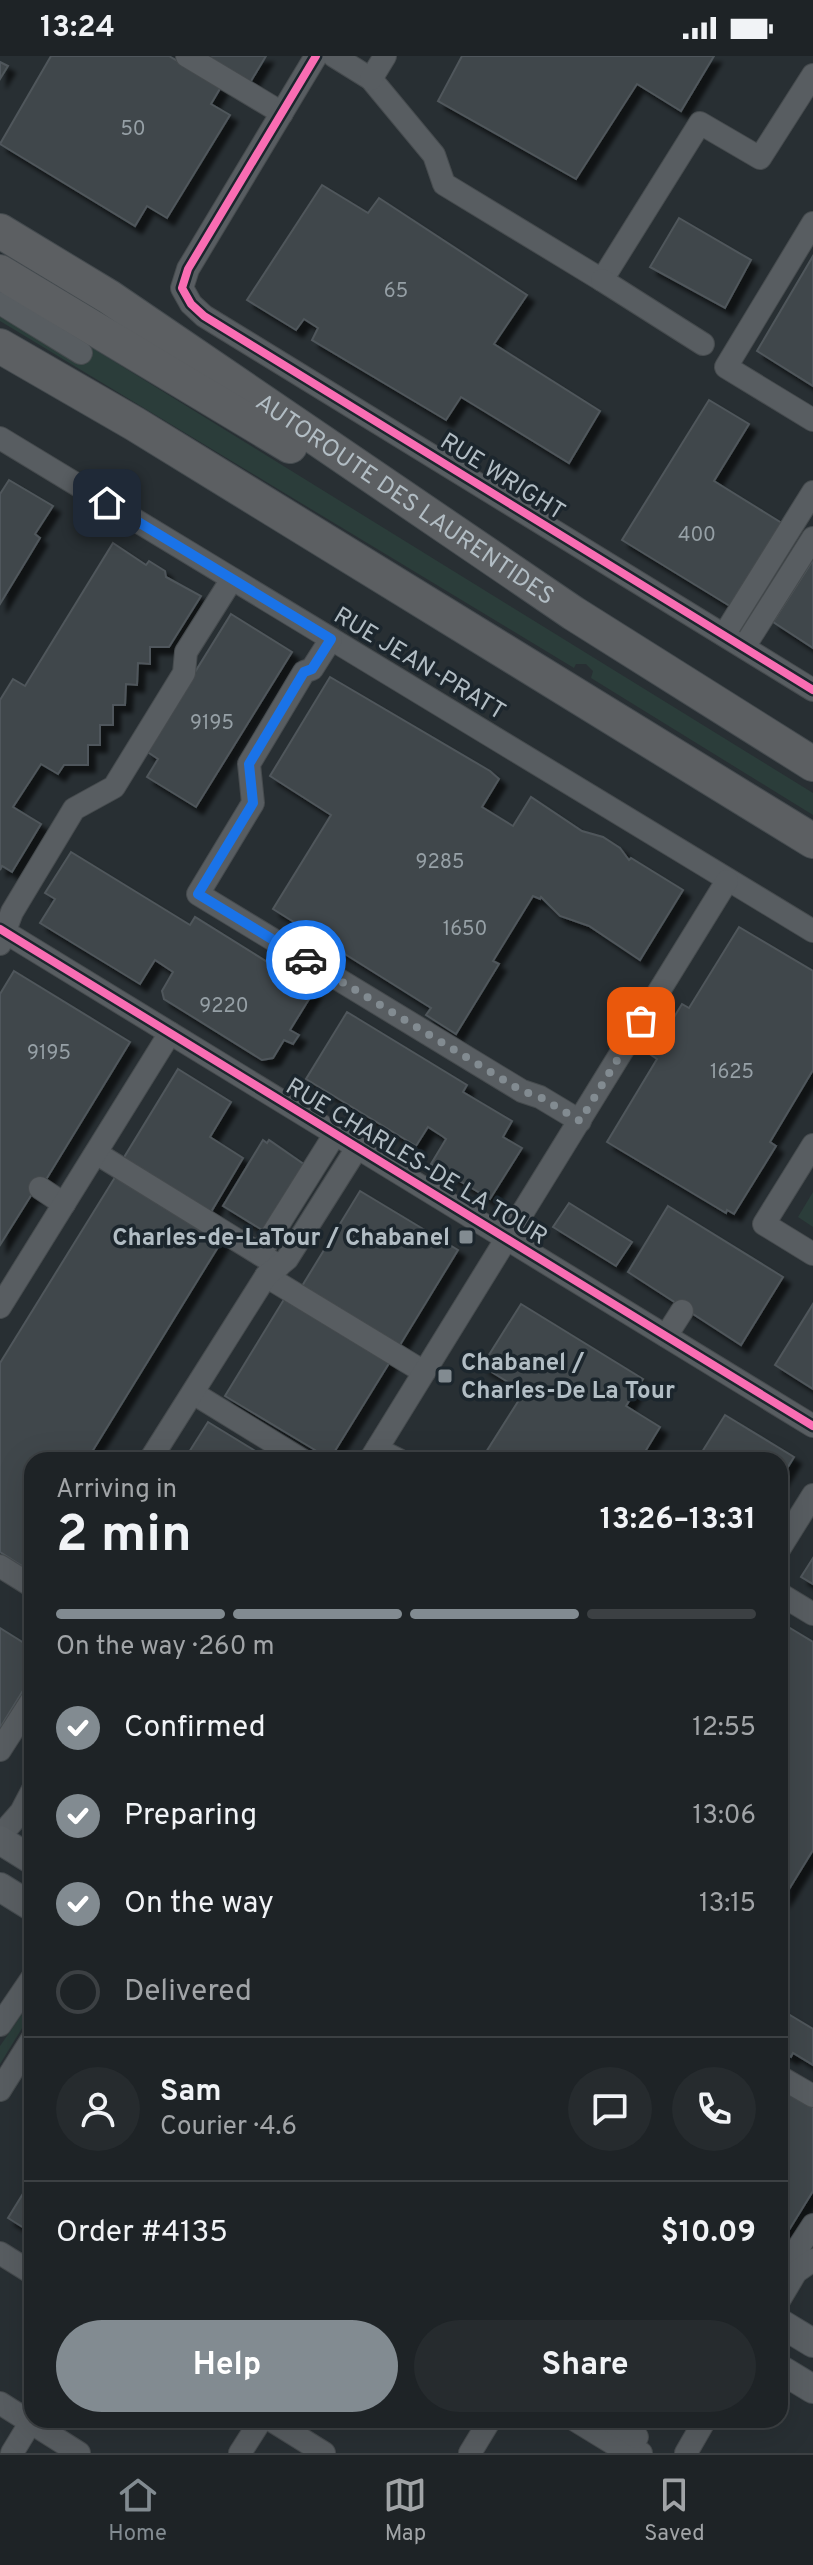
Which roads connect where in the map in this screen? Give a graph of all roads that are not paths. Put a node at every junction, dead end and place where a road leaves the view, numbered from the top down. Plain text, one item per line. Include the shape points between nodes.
1 (187, 56) edge
2 (316, 56) edge
3 (334, 56) edge
4 (385, 56) edge
5 (813, 75) edge
6 (371, 79) junction
7 (282, 113) junction
8 (813, 223) edge
9 (0, 231) edge
10 (0, 272) edge
11 (602, 280) junction
12 (0, 303) edge
13 (703, 344) dead end
14 (0, 346) edge
15 (81, 353) dead end
16 (813, 420) edge
17 (0, 438) edge
18 (813, 492) edge
19 (813, 538) edge
20 (232, 579) junction
21 (573, 613) junction
22 (724, 635) junction
23 (331, 639) junction
24 (744, 647) junction
25 (813, 690) edge
26 (813, 764) edge
27 (813, 841) edge
28 (727, 881) junction
29 (813, 931) edge
30 (2, 935) edge
31 (170, 1033) junction
32 (580, 1121) junction
33 (335, 1134) junction
34 (813, 1145) edge
35 (357, 1148) junction
36 (96, 1153) junction
37 (40, 1188) dead end
38 (64, 1204) junction
39 (507, 1239) junction
40 (813, 1254) edge
41 (268, 1266) junction
42 (3, 1295) edge
43 (682, 1311) dead end
44 (666, 1336) junction
45 (424, 1372) junction
46 (193, 1393) junction
47 (813, 1426) edge
48 (155, 1452) edge
49 (289, 1452) edge
50 (374, 1452) edge
51 (813, 1495) edge
52 (788, 1535) edge
53 (0, 1566) edge
54 (24, 1581) edge
55 (788, 1599) edge
56 (813, 1614) edge
57 (24, 1712) edge
58 (0, 1750) edge
59 (24, 1806) edge
60 (0, 1838) edge
61 (24, 1854) edge
62 (0, 1887) edge
63 (24, 1902) edge
64 (24, 1990) edge
65 (0, 2025) edge
66 (24, 2052) edge
67 (788, 2082) edge
68 (0, 2090) edge
69 (813, 2096) edge
70 (813, 2225) edge
71 (0, 2253) edge
72 (24, 2268) edge
73 (807, 2272) edge
74 (788, 2291) edge
75 (788, 2328) edge
76 (813, 2343) edge
77 (788, 2374) edge
78 (813, 2389) edge
79 (0, 2403) edge
80 (24, 2417) edge
81 (27, 2428) edge
82 (42, 2428) edge
83 (256, 2428) edge
84 (284, 2428) edge
85 (485, 2428) edge
86 (593, 2428) edge
87 (617, 2428) edge
88 (700, 2428) edge
89 (636, 2447) edge
90 (12, 2453) edge
91 (79, 2453) edge
92 (240, 2453) edge
93 (324, 2453) edge
94 (470, 2453) edge
95 (686, 2453) edge

1 - 7 street
2 - 7 street
3 - 6 street
4 - 6 street
5 - 11 street via 760,158 700,123
6 - 11 street via 434,155 444,184
7 - 22 street, RUE WRIGHT via 194,256 182,288 191,304
8 - 16 street via 726,367
9 - 21 highway, AUTOROUTE DES LAURENTIDES via 120,305
10 - 21 highway
11 - 13 street
12 - 15 street
14 - 27 highway
17 - 20 street, RUE JEAN-PRATT
18 - 22 street
19 - 24 street
20 - 23 street, RUE JEAN-PRATT
20 - 30 street via 186,652 184,673 114,787 74,809
21 - 26 highway, AUTOROUTE DES LAURENTIDES
22 - 24 street, RUE WRIGHT
23 - 28 street, RUE JEAN-PRATT
23 - 32 street via 312,669 304,672 249,764 253,803 198,894
24 - 25 street, RUE WRIGHT
28 - 29 street, RUE JEAN-PRATT
28 - 32 street
30 - 31 street, RUE CHARLES-DE LA TOUR
31 - 33 street, RUE CHARLES-DE LA TOUR
31 - 36 street
32 - 39 street
33 - 35 street, RUE CHARLES-DE LA TOUR
33 - 41 street
34 - 40 street via 764,1224
35 - 39 street, RUE CHARLES-DE LA TOUR
35 - 41 street via 287,1259
36 - 38 street
36 - 41 street
37 - 38 street
38 - 42 street
39 - 44 street, RUE CHARLES-DE LA TOUR
39 - 45 street
41 - 45 street
41 - 46 street
43 - 44 street
44 - 47 street, RUE CHARLES-DE LA TOUR
45 - 50 street
46 - 48 street
46 - 49 street
51 - 52 street
53 - 54 street
55 - 56 street
57 - 58 street
59 - 60 street
60 - 61 main road
62 - 63 main road
64 - 65 street
66 - 68 street
67 - 69 street
70 - 73 street via 798,2248
71 - 72 street
73 - 74 street
75 - 76 main road
77 - 78 main road
79 - 80 street
81 - 90 street
82 - 91 street
83 - 92 street
84 - 93 street
85 - 94 street
86 - 89 street
87 - 89 street
88 - 95 street

